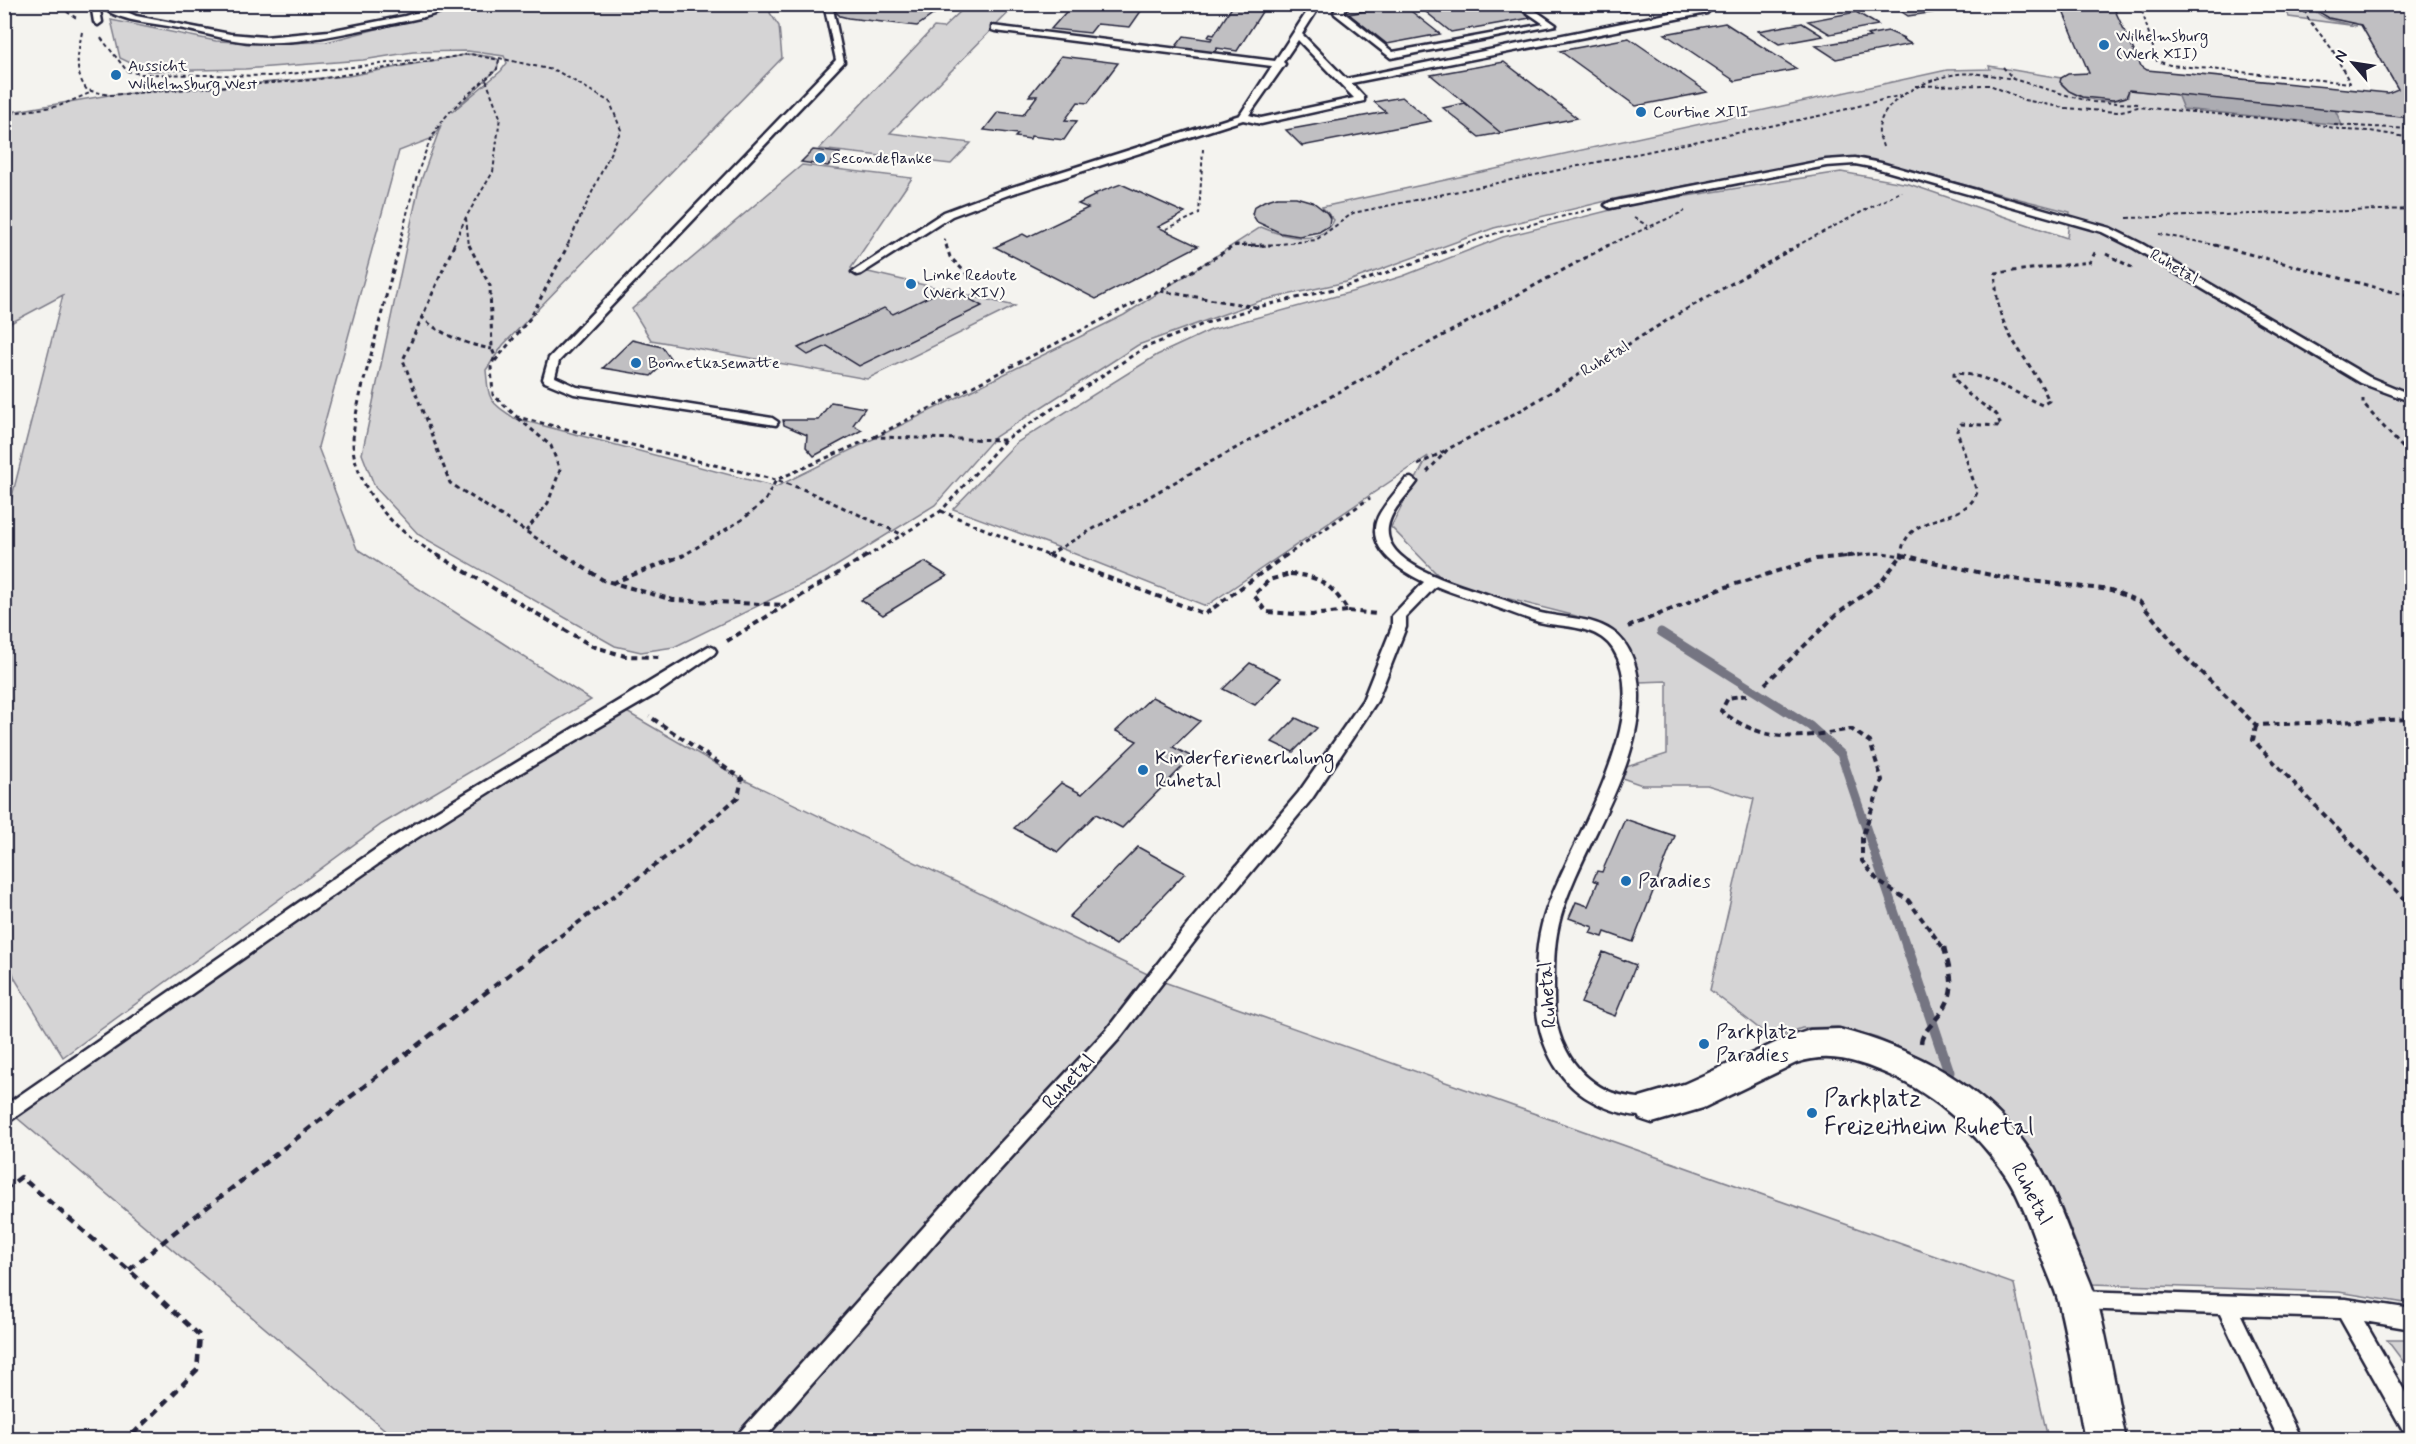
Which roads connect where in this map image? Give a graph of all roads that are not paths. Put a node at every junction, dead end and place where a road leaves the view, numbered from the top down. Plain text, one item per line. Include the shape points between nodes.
1 (94, 4) edge
2 (103, 4) edge
3 (452, 4) edge
4 (828, 4) edge
5 (1317, 4) edge
6 (1346, 4) edge
7 (1519, 4) edge
8 (1712, 4) edge
9 (1746, 4) edge
10 (1767, 4) edge
11 (98, 22) road end
12 (995, 28) dead end
13 (1298, 35) junction
14 (1280, 64) junction
15 (1344, 82) junction
16 (1243, 117) junction
17 (1610, 205) road end
18 (857, 272) dead end
19 (2412, 399) edge
20 (772, 422) dead end
21 (1411, 482) road end
22 (1433, 581) junction
23 (709, 651) road end
24 (1652, 1108) joint
25 (4, 1117) edge
26 (2077, 1300) junction
27 (2226, 1305) junction
28 (2346, 1309) junction
29 (2412, 1319) edge
30 (2412, 1425) edge
31 (748, 1440) edge
32 (2106, 1440) edge
33 (2290, 1440) edge

1 - 11 lane
2 - 3 lane via 111,11 134,17 247,39 275,40 343,32
4 - 20 lane via 841,60 553,360 549,379 574,390
5 - 13 lane
6 - 7 lane via 1338,12 1391,55 1552,25
8 - 15 lane via 1707,10
9 - 10 lane
12 - 14 lane
13 - 14 lane
13 - 15 lane
14 - 16 lane
15 - 16 lane via 1361,99 1261,121
16 - 18 lane via 948,214
17 - 19 lane, Ruhetal via 1826,163 1855,161 1877,165 2106,230 2365,380
21 - 22 lane via 1385,515 1381,531 1385,545 1395,556
22 - 24 lane, Ruhetal via 1539,617 1574,622 1608,635 1625,659 1631,682 1631,710 1613,773 1556,906 1545,946 1544,1011 1551,1043 1580,1082 1603,1098 1626,1107
22 - 31 lane, Ruhetal via 1399,616 1399,627 1370,701 1305,796 1113,1034
23 - 25 lane via 398,842
24 - 26 street, Ruhetal via 1691,1097 1810,1044 1839,1043 1874,1052 1953,1094 2018,1163 2042,1209
26 - 27 lane
26 - 32 street, Ruhetal
27 - 28 lane
27 - 33 lane
28 - 29 lane
28 - 30 lane

